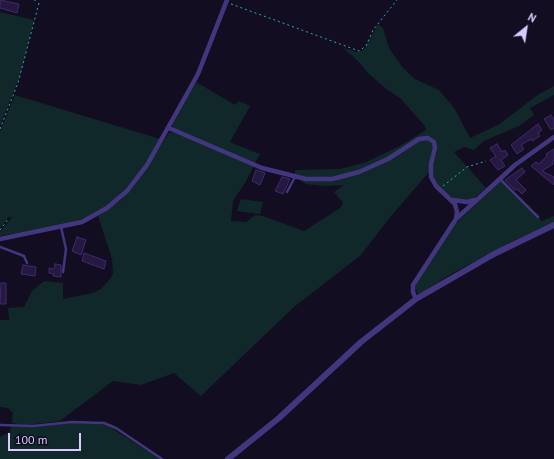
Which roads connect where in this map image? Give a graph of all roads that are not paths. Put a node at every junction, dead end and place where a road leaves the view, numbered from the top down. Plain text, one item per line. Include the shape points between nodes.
1 (227, 1) edge
2 (169, 128) junction
3 (554, 137) edge
4 (295, 178) junction
5 (499, 180) junction
6 (287, 192) dead end
7 (476, 199) junction
8 (453, 200) junction
9 (538, 217) dead end
10 (456, 219) junction
11 (554, 224) edge
12 (61, 227) junction
13 (0, 239) edge
14 (0, 247) edge
15 (28, 263) dead end
16 (63, 272) dead end
17 (416, 299) junction
18 (0, 425) edge
19 (162, 459) edge
20 (228, 459) edge

1 - 2 street via 198,74
2 - 4 street via 262,168
2 - 12 street via 141,174 121,197 90,219
3 - 5 street via 528,154
4 - 6 lane
4 - 8 street via 321,180 359,172 426,137 435,145 430,173 433,181
5 - 7 street
5 - 9 lane
7 - 8 street via 467,202
7 - 10 street
8 - 10 street via 457,209
10 - 17 street via 414,285
11 - 17 street via 494,254
12 - 13 street
12 - 16 lane via 66,249
14 - 15 lane via 24,256
17 - 20 street via 361,342 279,418
18 - 19 lane via 104,423 116,428

